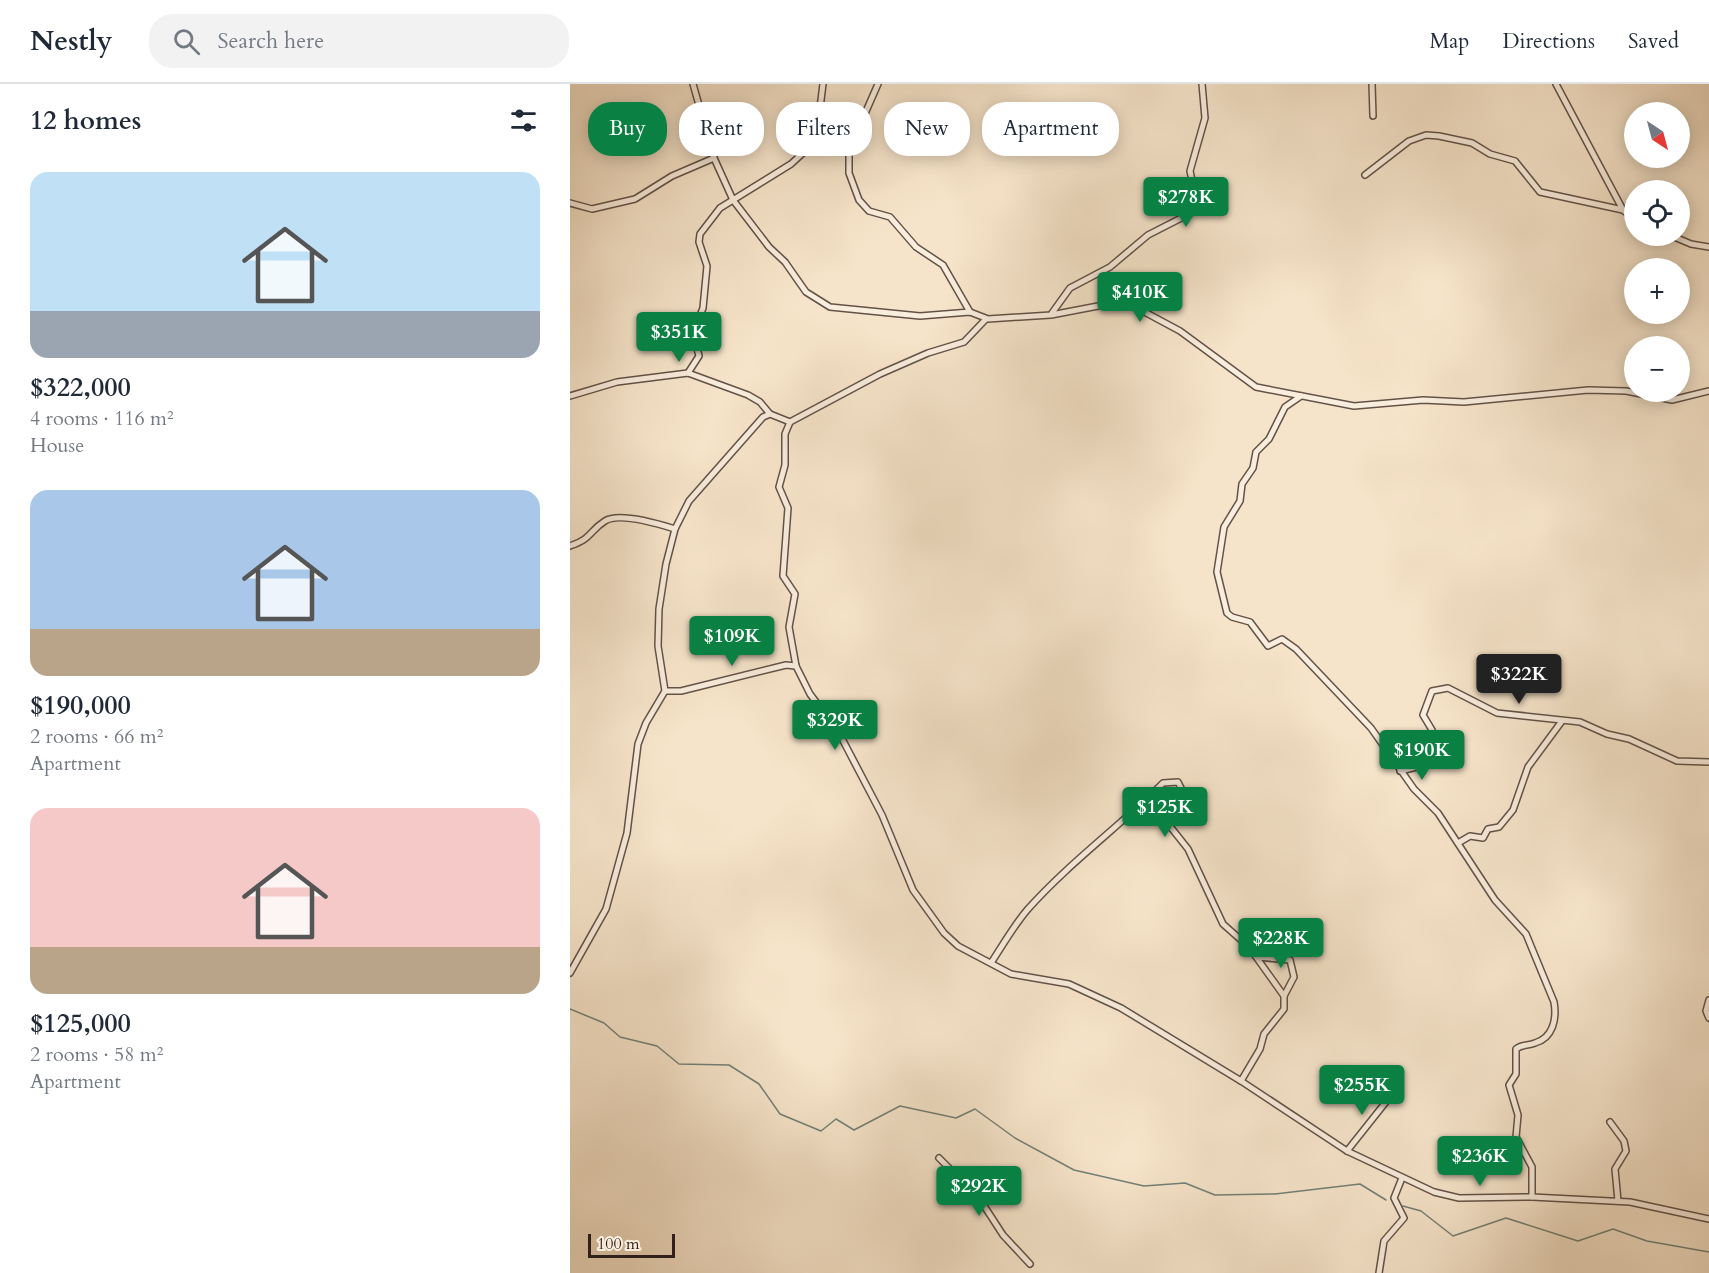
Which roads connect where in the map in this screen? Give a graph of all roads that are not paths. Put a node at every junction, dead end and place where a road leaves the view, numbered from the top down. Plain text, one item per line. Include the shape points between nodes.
1 (693, 84) edge
2 (823, 84) edge
3 (878, 84) edge
4 (1202, 84) edge
5 (1372, 84) edge
6 (1556, 84) edge
7 (1373, 116) dead end
8 (714, 158) junction
9 (1365, 174) dead end
10 (734, 200) junction
11 (570, 203) edge
12 (1623, 210) joint
13 (1690, 244) edge
14 (1709, 247) edge
15 (970, 312) junction
16 (1051, 315) junction
17 (986, 319) junction
18 (688, 373) junction
19 (1709, 391) edge
20 (570, 396) edge
21 (1300, 396) junction
22 (770, 414) junction
23 (789, 422) junction
24 (675, 529) junction
25 (570, 546) edge
26 (796, 666) junction
27 (665, 691) junction
28 (1562, 721) junction
29 (1709, 762) edge
30 (1400, 771) junction
31 (1458, 843) junction
32 (1257, 957) junction
33 (991, 963) junction
34 (570, 974) edge
35 (1284, 996) junction
36 (1709, 1000) edge
37 (1709, 1018) edge
38 (1241, 1081) junction
39 (1393, 1093) dead end
40 (1610, 1122) dead end
41 (1347, 1150) junction
42 (939, 1158) dead end
43 (1402, 1178) junction
44 (1532, 1197) junction
45 (1618, 1201) junction
46 (1709, 1218) edge
47 (1030, 1264) dead end
48 (1379, 1273) edge

1 - 8 street
2 - 10 street via 820,108 802,153
3 - 15 street via 849,150 849,173 859,200 869,211 890,217 916,248 944,265
4 - 16 street via 1205,118 1190,171 1196,200 1193,212 1148,236 1110,267 1070,288
5 - 7 street
6 - 12 street
8 - 10 street
8 - 11 street via 672,176 635,199 592,209
9 - 12 street via 1409,141 1426,135 1439,136 1472,143 1490,154 1515,161 1540,192
10 - 15 street via 806,292 830,307 920,316
10 - 18 street via 717,210 699,236 707,266 705,299 693,333 699,356
13 - 14 street
15 - 17 street
16 - 17 street
16 - 21 street via 1109,302 1127,304 1180,331 1249,383
17 - 23 street via 964,342 880,374
18 - 20 street via 617,382
18 - 22 street via 748,395
19 - 21 street via 1672,400 1626,391 1588,390 1464,402 1423,400 1354,406
21 - 30 street via 1286,407 1269,439 1256,452 1253,468 1242,483 1240,501 1224,527 1217,572 1227,613 1250,622 1268,646 1282,639 1290,643 1371,728
22 - 23 street
22 - 24 street via 757,423 689,501
23 - 26 street via 779,487 788,505 783,573 795,594 789,627
24 - 25 street via 619,517 607,519 588,539
24 - 27 street via 659,609 658,646
26 - 27 street
26 - 33 street via 810,694 843,741 882,815 920,902 952,941
27 - 34 street via 638,744 627,833 606,909
28 - 29 street via 1580,722 1629,739 1677,761
28 - 30 street via 1497,713 1455,690 1436,689 1429,696 1424,715 1432,730 1423,746 1425,761
28 - 31 street via 1528,768 1508,817 1499,827 1490,827 1483,838 1470,836
30 - 31 street via 1438,813
31 - 44 street via 1500,907 1526,934 1554,1002 1554,1021 1546,1037 1516,1049 1516,1074 1509,1085 1518,1115 1516,1139 1532,1167
32 - 33 street via 1222,924 1188,849 1169,825 1169,814 1183,792 1173,780 1163,783 1037,900
32 - 35 street
32 - 35 street via 1290,960 1294,977
33 - 38 street via 1011,974 1061,981 1094,994
35 - 38 street via 1284,1009 1264,1034 1260,1049
36 - 37 street
38 - 41 street
39 - 41 street
40 - 45 street via 1624,1141 1626,1151 1615,1169
41 - 43 street
42 - 47 street via 979,1198 1003,1235
43 - 44 street via 1459,1198
43 - 48 street via 1394,1198 1404,1218 1384,1241
44 - 45 street
45 - 46 street

